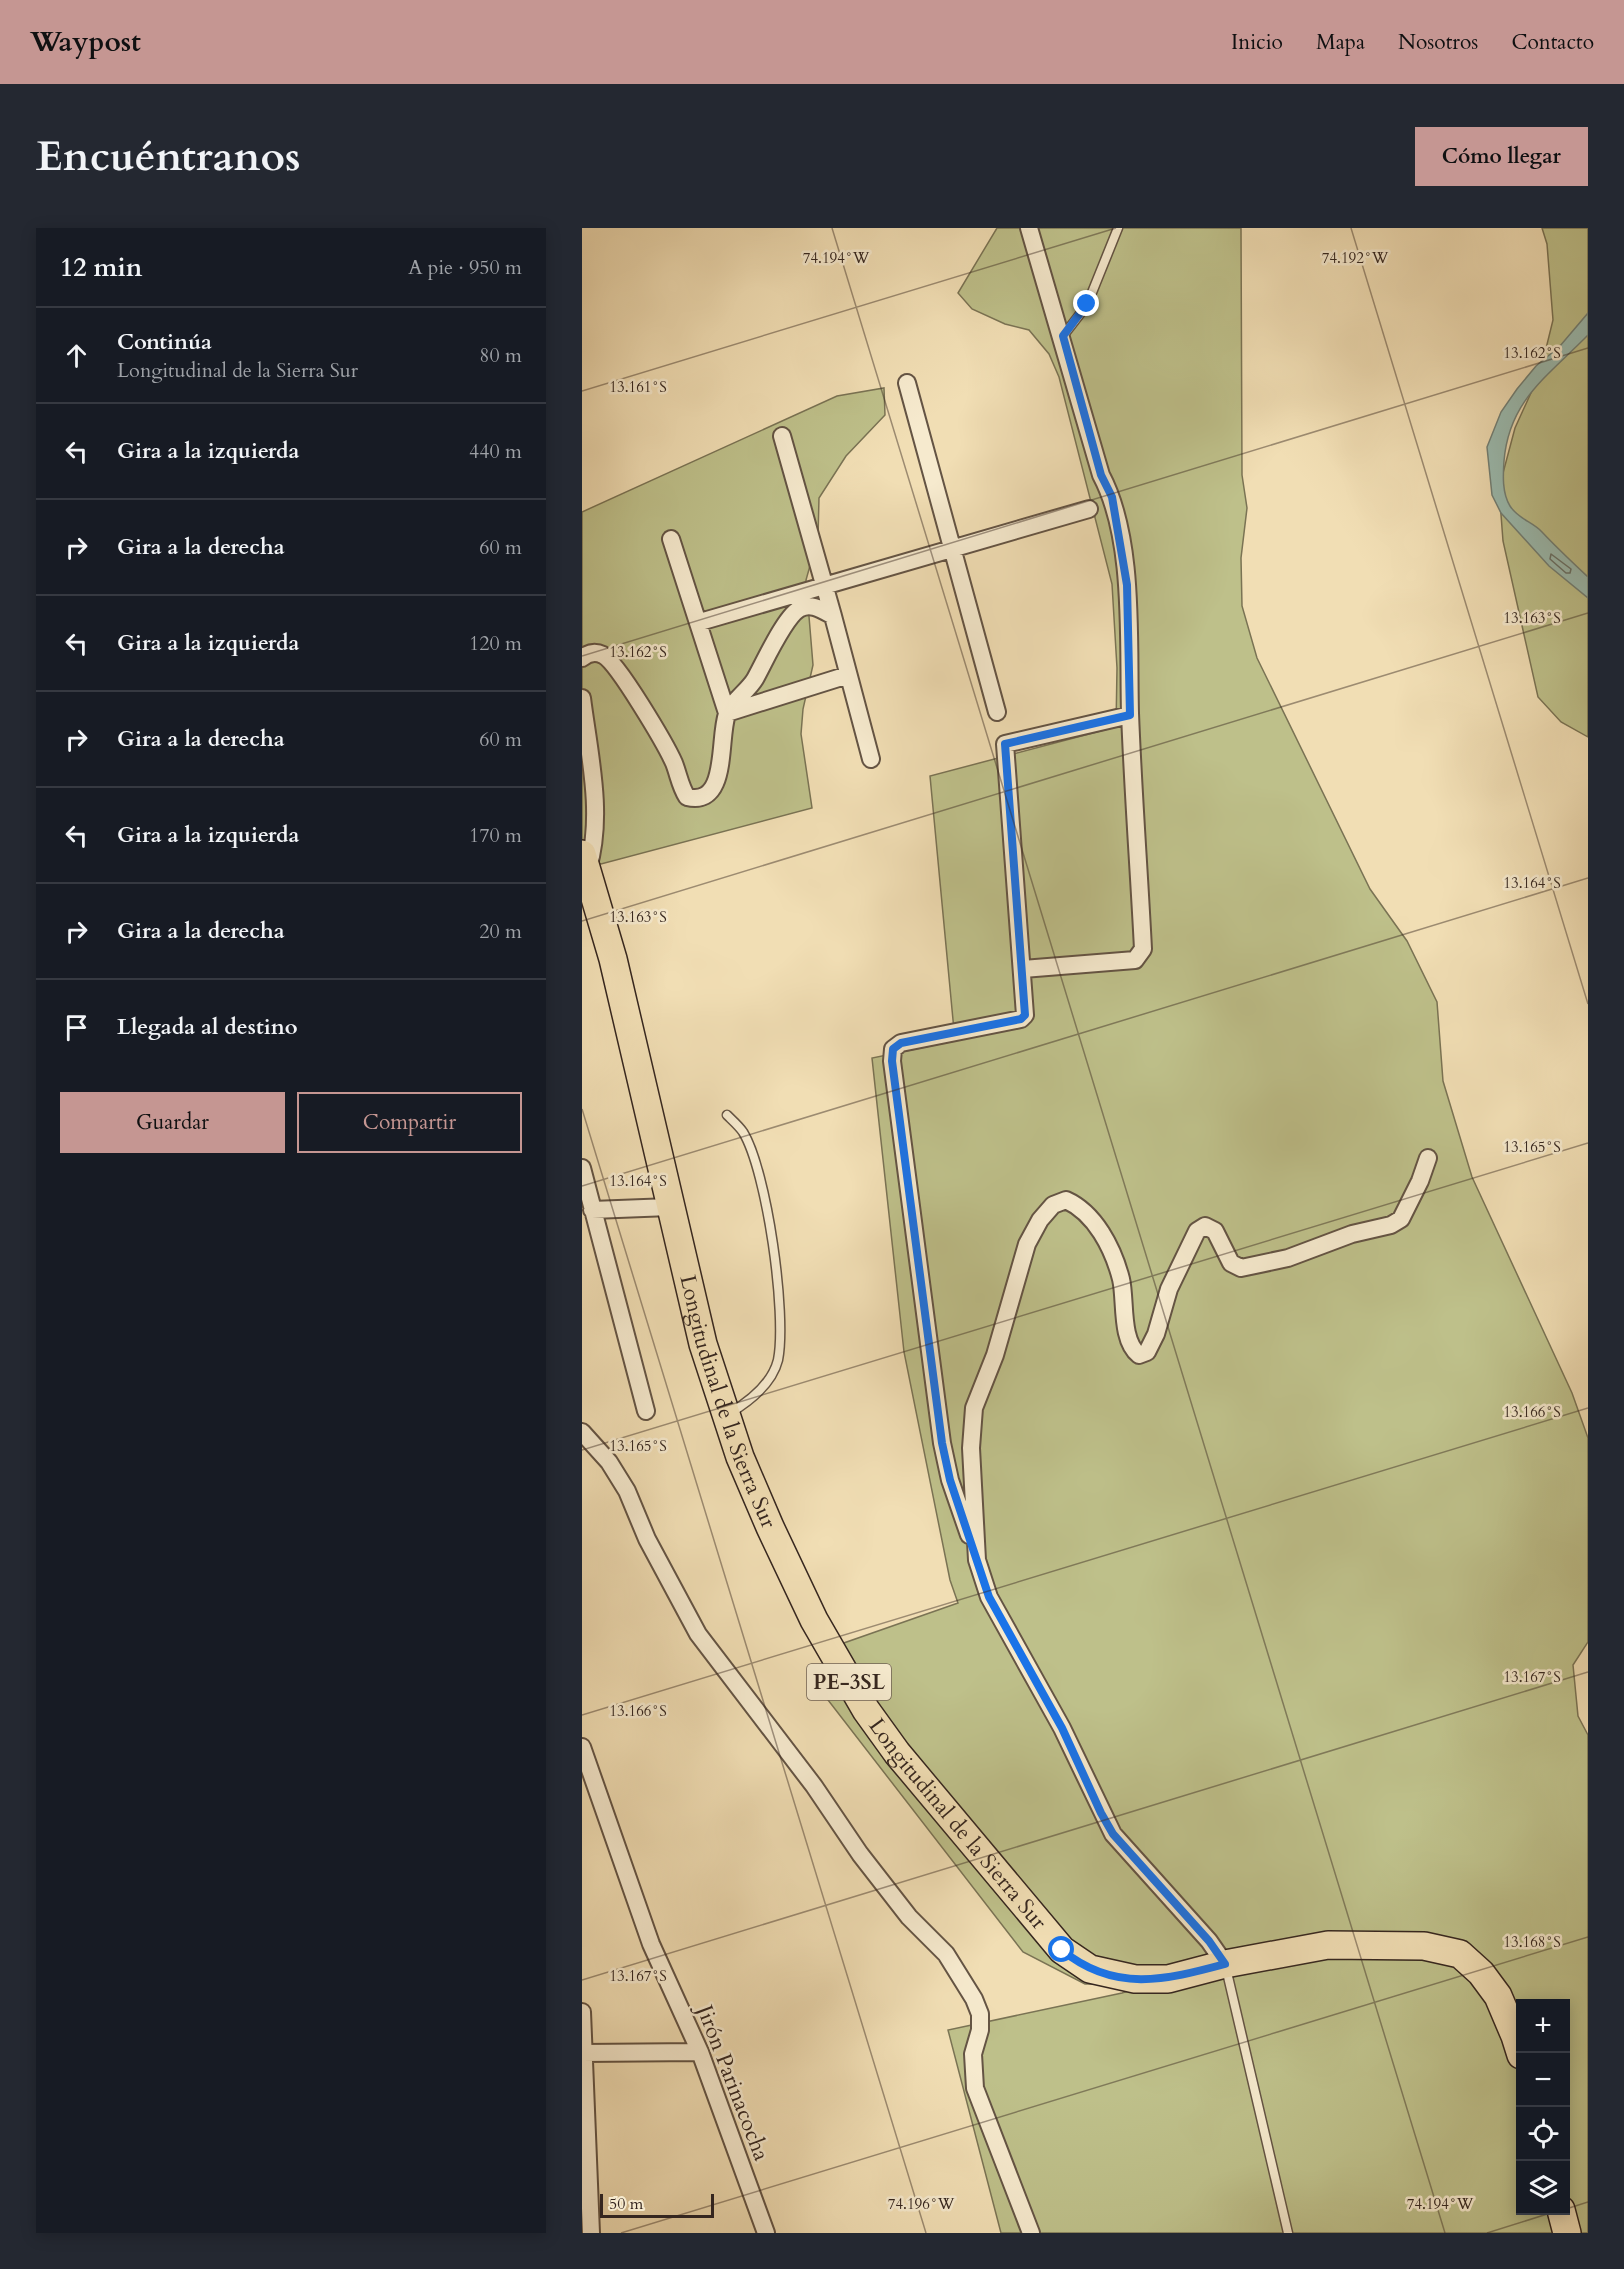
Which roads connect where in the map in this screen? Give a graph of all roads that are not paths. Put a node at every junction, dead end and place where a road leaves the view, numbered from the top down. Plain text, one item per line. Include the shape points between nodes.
1 (1029, 228) edge
2 (1118, 228) edge
3 (1063, 336) junction
4 (907, 383) dead end
5 (782, 436) dead end
6 (1089, 509) dead end
7 (672, 539) dead end
8 (951, 550) junction
9 (824, 586) junction
10 (832, 616) junction
11 (700, 622) junction
12 (582, 658) edge
13 (848, 675) junction
14 (582, 698) edge
15 (997, 712) dead end
16 (727, 713) junction
17 (1130, 715) junction
18 (871, 759) dead end
19 (585, 862) edge
20 (1023, 969) junction
21 (727, 1115) dead end
22 (1428, 1158) dead end
23 (582, 1168) edge
24 (670, 1207) junction
25 (592, 1210) junction
26 (646, 1412) dead end
27 (727, 1415) junction
28 (582, 1432) edge
29 (976, 1556) junction
30 (582, 1747) edge
31 (600, 1800) junction
32 (582, 1801) edge
33 (1225, 1964) junction
34 (582, 2012) edge
35 (700, 2052) junction
36 (583, 2053) edge
37 (1520, 2053) edge
38 (1562, 2215) edge
39 (591, 2233) edge
40 (766, 2233) edge
41 (1031, 2233) edge
42 (1288, 2233) edge
43 (1567, 2233) edge

1 - 3 street
2 - 3 lane via 1087,304
3 - 17 street via 1101,475 1112,497 1127,585
4 - 8 street
5 - 9 street
6 - 8 street
7 - 11 street
8 - 9 street
8 - 15 street
9 - 10 street
9 - 11 street
10 - 13 street
10 - 16 street via 811,606 798,609 750,687
11 - 16 street
12 - 16 street via 593,652 602,654 617,668 674,763 687,797 707,795 717,782
13 - 16 street
13 - 18 street
14 - 19 street via 596,844
17 - 20 street via 1005,744
17 - 20 street via 1143,949 1140,957
19 - 24 main road, Longitudinal de la Sierra Sur / PE-3SL via 613,960
20 - 29 street via 1026,1008 1021,1019 901,1043 893,1049 892,1061 942,1443
21 - 27 lane via 742,1131 754,1162 769,1221 781,1304 777,1362 766,1383 747,1403
22 - 29 street via 1401,1219 1391,1226 1352,1234 1288,1258 1241,1268 1231,1263 1215,1231 1205,1226 1197,1231 1169,1289 1152,1343 1147,1352 1139,1355 1128,1333 1120,1278 1094,1221 1080,1206 1066,1200 1053,1205 1027,1244 995,1355 974,1408 971,1448
23 - 25 street
24 - 25 street
24 - 27 main road, Longitudinal de la Sierra Sur / PE-3SL via 703,1344
25 - 26 street
27 - 33 main road, Longitudinal de la Sierra Sur / PE-3SL via 740,1457 790,1571 866,1710 897,1753 1062,1950 1090,1969 1135,1979 1168,1979
28 - 41 street via 609,1462 627,1491 647,1539 698,1634 814,1786 860,1854 909,1917 946,1954 974,1999 980,2014 973,2054 975,2088
29 - 33 street via 989,1597 1062,1728 1113,1834
30 - 31 street, Jirón Parinacocha
31 - 32 street
31 - 35 street, Jirón Parinacocha via 651,1944
33 - 37 main road, Longitudinal de la Sierra Sur / PE-3SL via 1328,1945 1424,1946 1460,1954 1481,1972 1498,1996
33 - 42 lane
34 - 36 street
35 - 36 street
35 - 40 street, Jirón Parinacocha
36 - 39 street
38 - 43 main road

